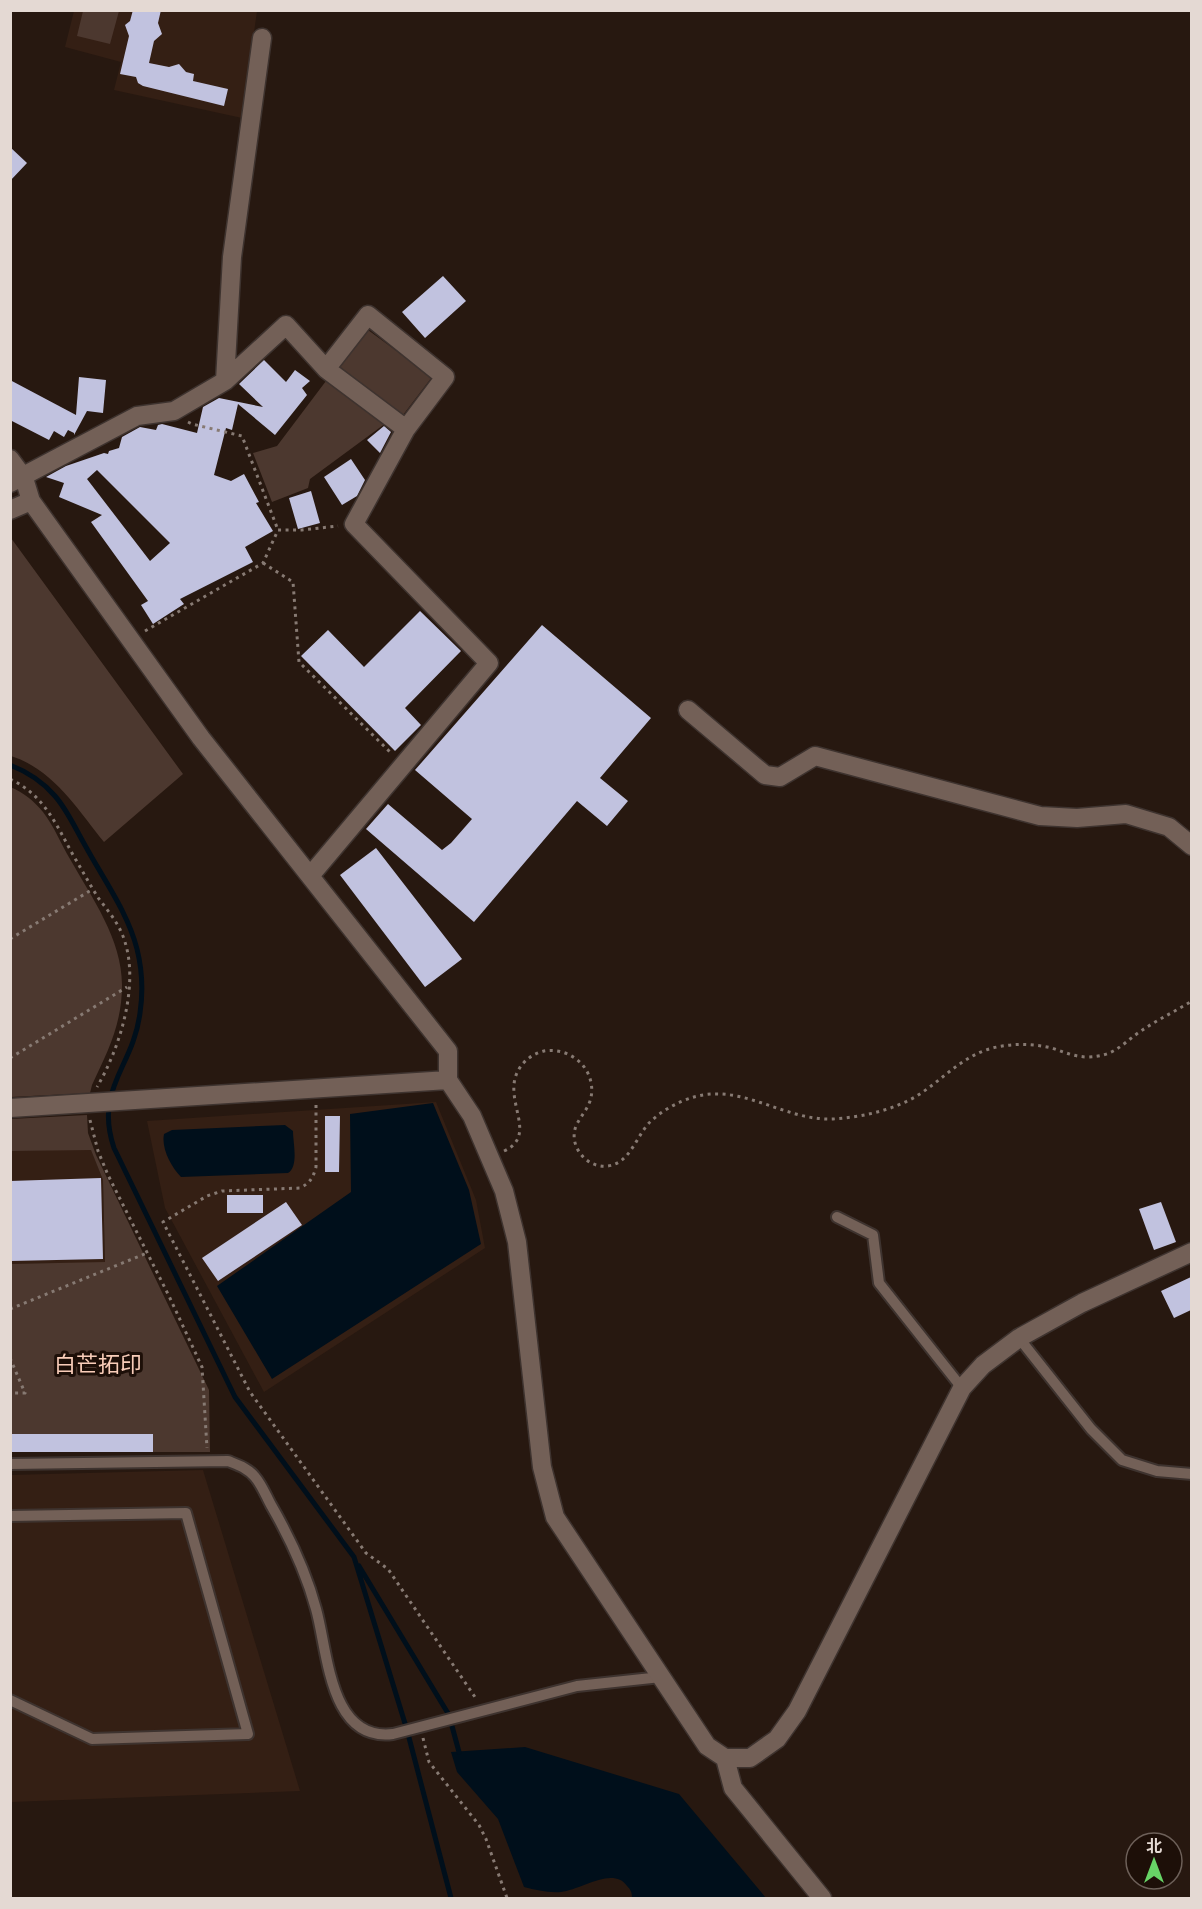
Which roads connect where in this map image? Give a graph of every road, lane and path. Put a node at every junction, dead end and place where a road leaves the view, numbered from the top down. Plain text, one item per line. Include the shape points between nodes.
1 (262, 38) dead end
2 (326, 369) junction
3 (225, 381) junction
4 (174, 411) junction
5 (406, 429) junction
6 (10, 459) edge
7 (17, 480) edge
8 (31, 501) junction
9 (10, 510) edge
10 (354, 524) junction
11 (278, 530) junction
12 (263, 563) junction
13 (130, 639) junction
14 (688, 710) dead end
15 (403, 765) junction
16 (10, 779) edge
17 (1191, 846) edge
18 (310, 876) junction
19 (93, 889) junction
20 (10, 939) edge
21 (128, 987) junction
22 (1191, 1001) edge
23 (10, 1058) edge
24 (448, 1080) junction
25 (315, 1089) junction
26 (91, 1104) junction
27 (10, 1108) edge
28 (484, 1145) junction
29 (837, 1217) dead end
30 (1191, 1251) edge
31 (147, 1253) junction
32 (10, 1309) edge
33 (1019, 1338) junction
34 (10, 1358) edge
35 (962, 1388) junction
36 (10, 1393) edge
37 (207, 1462) junction
38 (10, 1464) edge
39 (1191, 1474) edge
40 (10, 1516) edge
41 (661, 1677) junction
42 (10, 1700) edge
43 (484, 1709) junction
44 (420, 1726) junction
45 (725, 1758) junction
46 (507, 1899) edge
47 (822, 1899) edge

1 - 3 street via 232,258
2 - 3 street via 286,325
2 - 5 street
2 - 5 street via 368,315 445,377
3 - 4 street
4 - 7 street via 137,416
4 - 11 path via 192,424 242,436
5 - 10 street
6 - 7 street
7 - 8 street
8 - 9 street
8 - 13 street
10 - 11 path
10 - 15 street via 489,663
11 - 12 path
12 - 13 path
12 - 15 path via 293,582 299,662
13 - 18 street via 201,738
14 - 17 street via 765,775 780,777 815,756 1040,816 1077,818 1126,813 1168,827
15 - 18 street
16 - 19 path via 44,804
18 - 24 street via 448,1051
19 - 20 path
19 - 21 path via 117,922 125,941 130,968
21 - 23 path
21 - 26 path via 120,1039
22 - 28 path via 1110,1053 1076,1056 1028,1045 987,1050 961,1062 915,1096 860,1117 800,1116 747,1097 695,1097 671,1107 650,1123 628,1155 608,1166 585,1160 574,1139 592,1090 585,1068 568,1054 545,1051 524,1062 513,1082 519,1138 504,1151
24 - 25 street
24 - 28 street via 472,1116
25 - 26 street
25 - 43 path via 316,1167 309,1183 300,1188 222,1191 163,1222 250,1392 366,1553 388,1569
26 - 27 street
26 - 31 path via 98,1151
28 - 41 street via 504,1191 517,1242 542,1467 555,1517
29 - 35 lane via 873,1235 879,1283
30 - 33 street
31 - 32 path
31 - 37 path via 202,1367
33 - 35 street via 983,1365
33 - 39 lane via 1091,1429 1122,1460 1157,1471
34 - 36 path via 25,1393
35 - 45 street via 797,1711 777,1739 750,1758
37 - 38 lane
37 - 44 lane via 228,1461 255,1477 306,1574 330,1677 357,1726 380,1736
40 - 42 lane via 186,1513 248,1734 92,1738
41 - 43 lane via 577,1686
41 - 45 street via 707,1746
43 - 44 lane
44 - 46 path via 429,1762 479,1825
45 - 47 street via 733,1788

